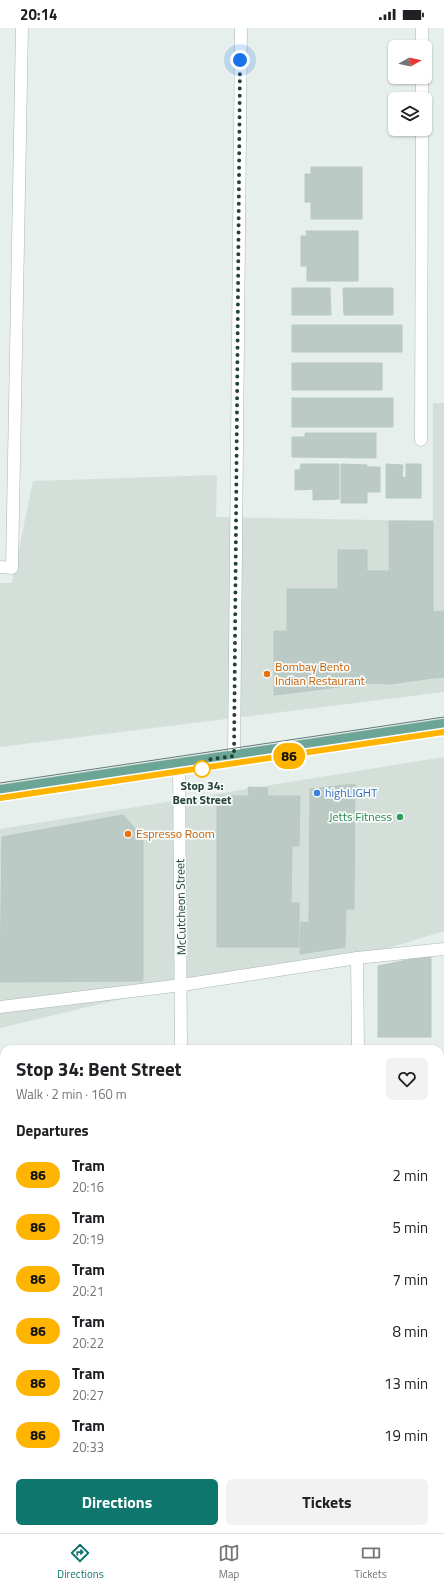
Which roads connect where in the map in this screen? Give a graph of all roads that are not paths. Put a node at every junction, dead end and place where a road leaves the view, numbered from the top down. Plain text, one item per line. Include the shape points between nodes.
1 (22, 28) edge
2 (241, 28) edge
3 (422, 28) edge
4 (422, 40) edge
5 (422, 136) edge
6 (421, 440) dead end
7 (0, 567) edge
8 (444, 724) edge
9 (234, 756) junction
10 (179, 764) junction
11 (0, 791) edge
12 (444, 949) edge
13 (357, 958) junction
14 (182, 985) junction
15 (0, 1007) edge
16 (181, 1045) edge
17 (358, 1045) edge

1 - 7 street via 12,568
2 - 9 street
3 - 4 street
5 - 6 street
8 - 9 main road
9 - 10 main road
10 - 11 main road
10 - 14 street, McCutcheon Street
12 - 13 street
13 - 14 street
13 - 17 street
14 - 15 street
14 - 16 street, McCutcheon Street

